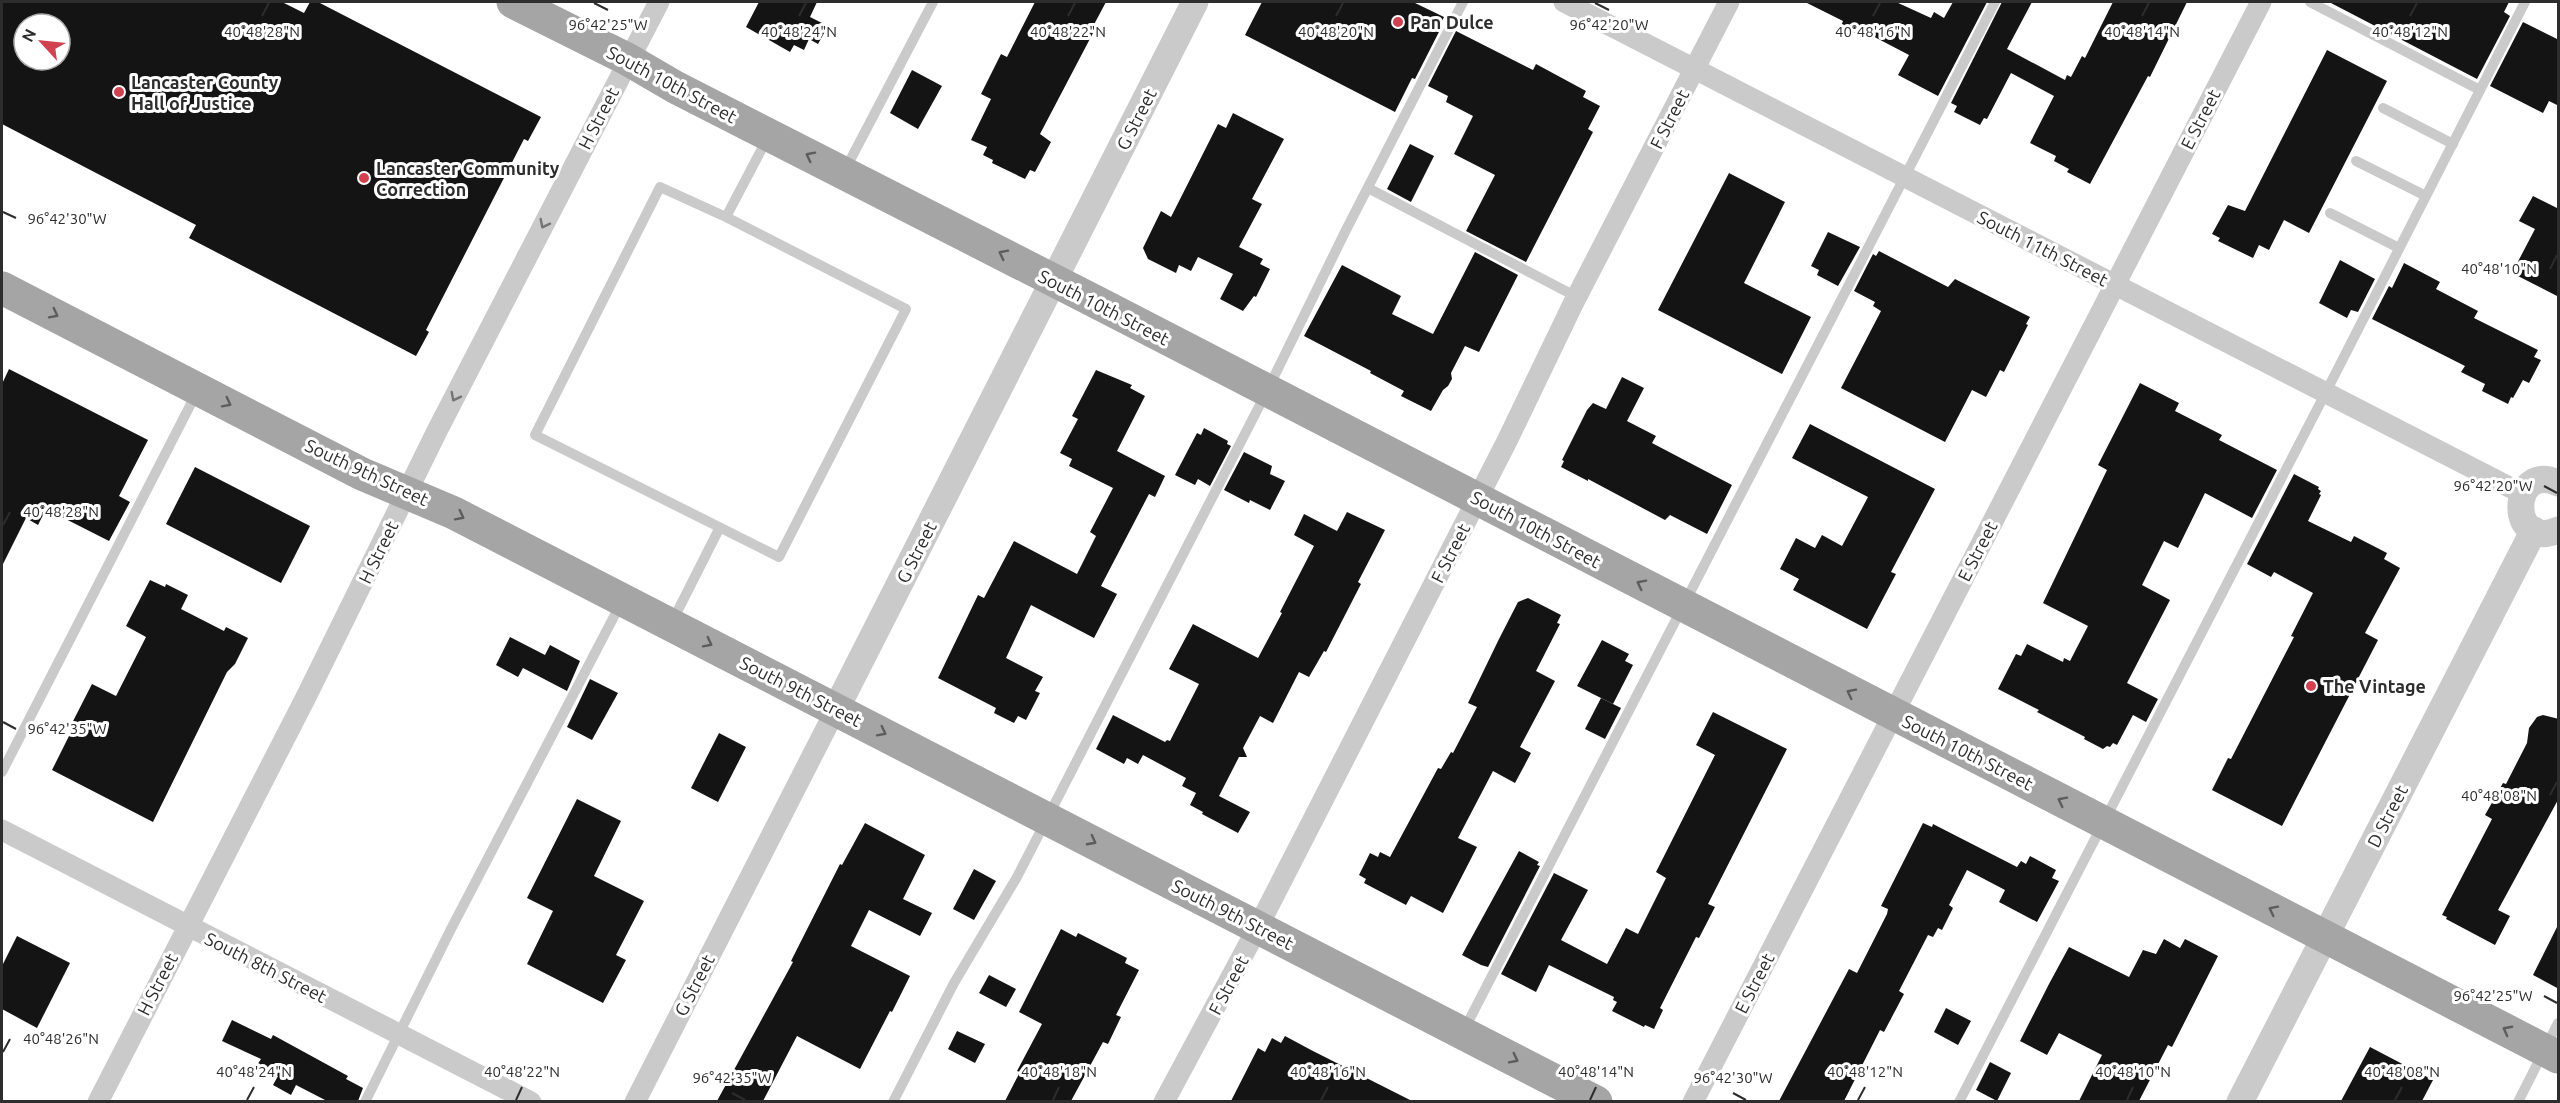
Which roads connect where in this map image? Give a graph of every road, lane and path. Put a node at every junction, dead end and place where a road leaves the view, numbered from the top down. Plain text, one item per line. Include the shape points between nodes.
1 (513, 2) edge
2 (658, 2) edge
3 (933, 2) edge
4 (1195, 2) edge
5 (1463, 2) edge
6 (1564, 2) edge
7 (1729, 2) edge
8 (1995, 2) edge
9 (2261, 2) edge
10 (2310, 2) edge
11 (2525, 2) edge
12 (627, 59) junction
13 (1694, 69) junction
14 (2480, 90) junction
15 (2383, 108) dead end
16 (769, 135) junction
17 (2453, 144) junction
18 (2356, 160) dead end
19 (844, 173) junction
20 (1905, 177) junction
21 (1368, 188) junction
22 (2426, 196) junction
23 (2330, 213) dead end
24 (726, 217) junction
25 (2399, 248) junction
26 (1055, 281) junction
27 (2114, 285) junction
28 (2, 288) edge
29 (1577, 297) junction
30 (199, 389) junction
31 (1267, 391) junction
32 (2325, 394) junction
33 (2558, 482) edge
34 (406, 492) junction
35 (2523, 494) junction
36 (1478, 499) junction
37 (719, 529) junction
38 (2546, 530) edge
39 (623, 600) junction
40 (1684, 606) junction
41 (671, 624) junction
42 (836, 709) junction
43 (1893, 714) junction
44 (2, 772) edge
45 (1048, 818) junction
46 (2104, 823) junction
47 (2, 830) edge
48 (187, 926) junction
49 (1258, 927) junction
50 (2325, 937) junction
51 (1462, 1033) junction
52 (398, 1035) junction
53 (2554, 1043) edge
54 (98, 1101) edge
55 (364, 1101) edge
56 (531, 1101) edge
57 (635, 1101) edge
58 (893, 1101) edge
59 (1164, 1101) edge
60 (1596, 1101) edge
61 (1694, 1101) edge
62 (1959, 1101) edge
63 (2240, 1101) edge
64 (2518, 1101) edge

1 - 12 main road, South 10th Street
2 - 12 street, H Street
3 - 19 lane
4 - 26 street, G Street
5 - 21 lane
6 - 13 street, South 11th Street
7 - 13 street, F Street
8 - 20 lane
9 - 27 street, E Street
10 - 14 lane
11 - 14 lane
12 - 16 main road, South 10th Street
12 -> 34 street, H Street
13 - 20 street, South 11th Street
13 - 29 street, F Street
14 - 17 lane
15 - 17 lane
19 -> 16 main road, South 10th Street
16 - 24 lane
17 - 22 lane
18 - 22 lane
26 -> 19 main road, South 10th Street
20 - 27 street, South 11th Street
20 - 40 lane
21 - 29 lane
21 - 31 lane
22 - 25 lane
23 - 25 lane
24 - 37 lane via 906,309 779,557
24 - 37 lane via 660,187 535,435
25 - 32 lane
26 - 31 main road, South 10th Street
26 - 42 street, G Street
27 - 32 street, South 11th Street
27 - 43 street, E Street
28 -> 30 main road, South 9th Street
29 - 36 street, F Street
30 -> 34 main road, South 9th Street via 362,474
30 - 44 lane
31 - 36 main road, South 10th Street
31 - 45 lane
32 - 35 street, South 11th Street
32 - 46 lane
33 - 35 street via 2535,482
34 -> 39 main road, South 9th Street
34 - 48 street, H Street
35 - 38 street via 2520,511 2525,522
40 -> 36 main road, South 10th Street
36 - 49 street, F Street
37 - 41 lane
38 - 50 street, D Street
39 - 41 main road, South 9th Street
39 - 52 lane
43 -> 40 main road, South 10th Street
40 - 51 lane
41 -> 42 main road, South 9th Street
42 -> 45 main road, South 9th Street
42 - 57 street, G Street
46 -> 43 main road, South 10th Street
43 - 61 street, E Street
45 -> 49 main road, South 9th Street
45 - 58 lane via 954,982
50 -> 46 main road, South 10th Street
46 - 62 lane
47 - 48 street, South 8th Street
48 - 52 street, South 8th Street
48 - 54 street, H Street
49 - 51 main road, South 9th Street
49 - 59 street, F Street
53 -> 50 main road, South 10th Street
50 - 63 street, D Street
51 -> 60 main road, South 9th Street
52 - 55 lane
52 - 56 street, South 8th Street
53 - 64 lane

